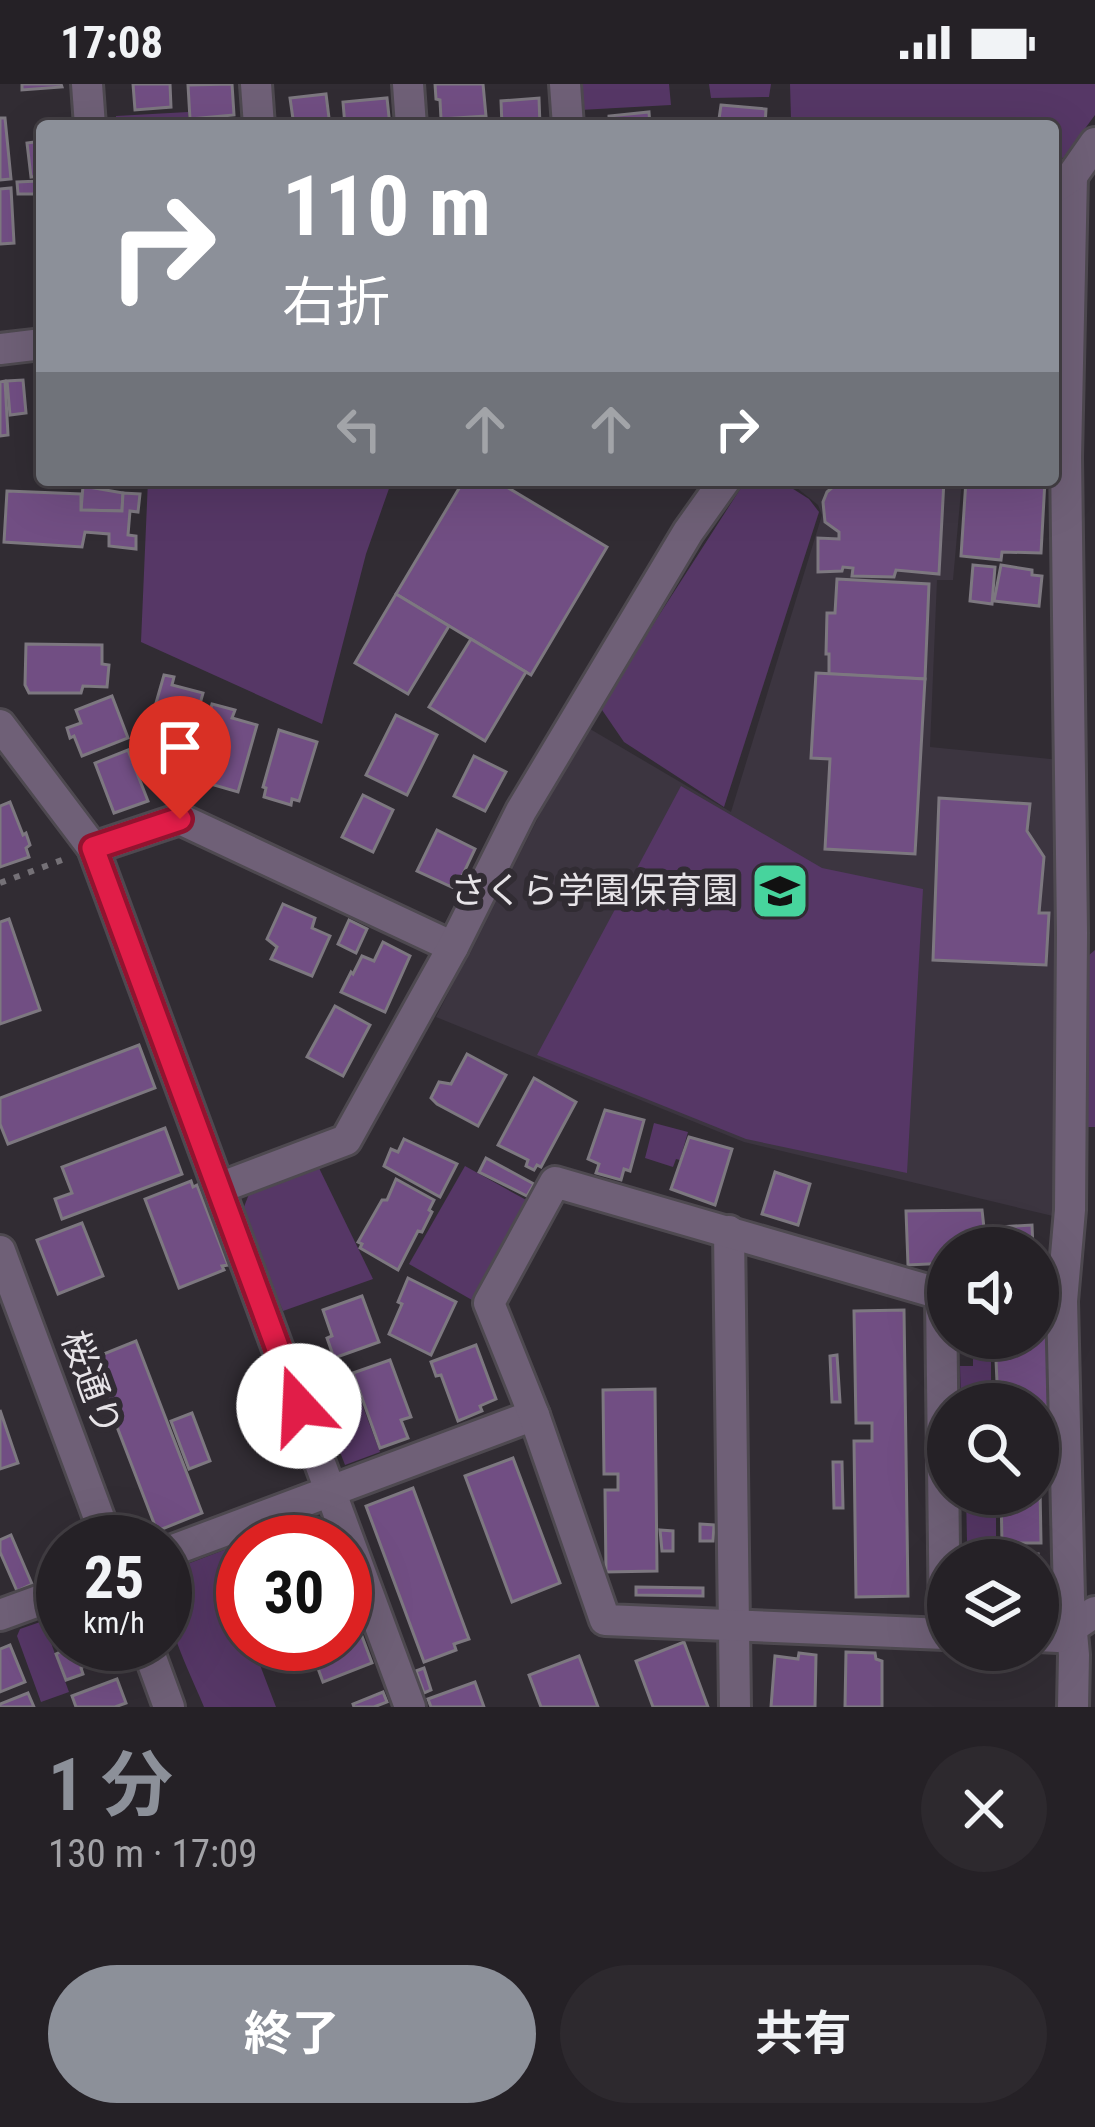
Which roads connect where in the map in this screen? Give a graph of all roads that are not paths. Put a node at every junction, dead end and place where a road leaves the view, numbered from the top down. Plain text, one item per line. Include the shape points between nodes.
1 (86, 84) edge
2 (256, 84) edge
3 (408, 84) edge
4 (565, 84) edge
5 (89, 120) edge
6 (259, 120) edge
7 (411, 120) edge
8 (568, 120) edge
9 (1095, 143) edge
10 (1063, 182) edge
11 (36, 345) edge
12 (0, 349) edge
13 (721, 486) edge
14 (0, 725) edge
15 (93, 848) junction
16 (1084, 933) edge
17 (453, 947) junction
18 (219, 1188) junction
19 (729, 1232) junction
20 (0, 1251) edge
21 (534, 1415) junction
22 (331, 1493) junction
23 (98, 1515) edge
24 (945, 1539) edge
25 (192, 1543) edge
26 (36, 1602) edge
27 (0, 1616) edge
28 (1084, 1620) edge
29 (734, 1627) junction
30 (927, 1633) edge
31 (156, 1671) edge
32 (169, 1707) edge
33 (410, 1707) edge
34 (735, 1707) edge
35 (1073, 1707) edge

1 - 5 street
2 - 6 street
3 - 7 street
4 - 8 street
9 - 10 street
10 - 16 street
11 - 12 street
13 - 17 street via 521,811
14 - 15 street
15 - 17 street via 180,819
15 - 18 street
16 - 28 street via 1062,1301 1069,1598
17 - 18 street via 346,1141
18 - 22 street
19 - 21 street via 555,1182 489,1303
19 - 24 street via 941,1294
19 - 29 street
20 - 23 street, 桜通り
21 - 22 street
21 - 29 street via 605,1620
22 - 25 street
22 - 33 street
26 - 27 street
28 - 35 street
29 - 30 street
29 - 34 street
31 - 32 street

